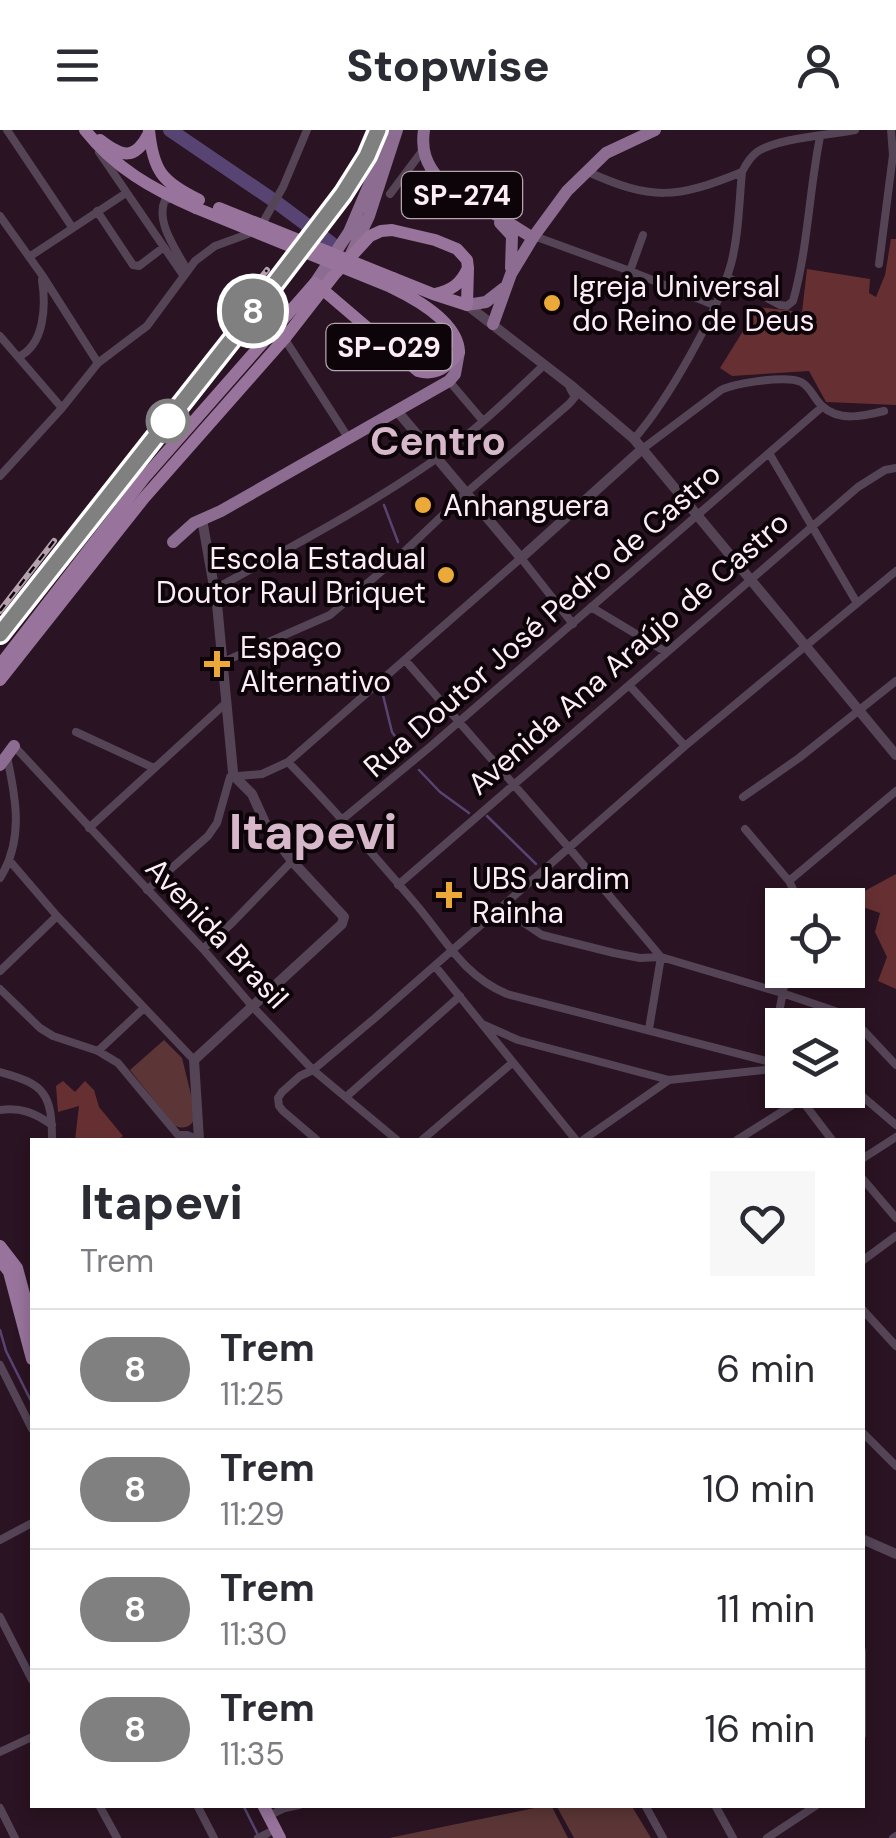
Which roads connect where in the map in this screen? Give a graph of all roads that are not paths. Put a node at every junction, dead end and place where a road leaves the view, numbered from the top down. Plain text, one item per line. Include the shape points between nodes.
1 (7, 130) edge
2 (307, 130) edge
3 (388, 130) edge
4 (397, 130) edge
5 (424, 130) edge
6 (655, 130) edge
7 (855, 130) edge
8 (890, 130) edge
9 (149, 131) edge
10 (87, 132) edge
11 (820, 136) junction
12 (422, 150) junction
13 (586, 171) junction
14 (742, 172) junction
15 (126, 194) junction
16 (390, 194) dead end
17 (173, 198) junction
18 (198, 204) junction
19 (488, 210) junction
20 (97, 212) junction
21 (0, 216) edge
22 (72, 227) junction
23 (643, 235) dead end
24 (533, 237) junction
25 (164, 247) junction
26 (351, 255) junction
27 (29, 257) junction
28 (880, 264) dead end
29 (468, 268) junction
30 (630, 270) junction
31 (185, 272) junction
32 (42, 275) junction
33 (727, 277) junction
34 (508, 280) junction
35 (392, 283) junction
36 (319, 286) junction
37 (432, 294) junction
38 (466, 305) junction
39 (714, 305) junction
40 (493, 324) junction
41 (452, 330) junction
42 (0, 336) edge
43 (278, 336) junction
44 (458, 352) junction
45 (18, 357) junction
46 (98, 363) junction
47 (544, 366) junction
48 (449, 381) junction
49 (568, 384) junction
50 (822, 407) junction
51 (62, 408) junction
52 (398, 412) junction
53 (884, 412) dead end
54 (483, 421) junction
55 (350, 439) junction
56 (634, 439) junction
57 (642, 450) junction
58 (770, 452) junction
59 (436, 458) junction
60 (896, 468) edge
61 (0, 476) edge
62 (466, 493) junction
63 (698, 515) junction
64 (202, 519) junction
65 (812, 528) junction
66 (172, 542) dead end
67 (521, 558) junction
68 (894, 572) edge
69 (752, 579) junction
70 (215, 589) junction
71 (857, 603) junction
72 (591, 608) junction
73 (572, 624) junction
74 (806, 646) junction
75 (666, 652) junction
76 (405, 660) junction
77 (224, 662) junction
78 (0, 665) edge
79 (0, 680) edge
80 (896, 681) edge
81 (629, 685) junction
82 (227, 702) junction
83 (859, 711) junction
84 (458, 722) junction
85 (76, 732) dead end
86 (685, 746) junction
87 (896, 755) edge
88 (7, 756) edge
89 (288, 762) junction
90 (154, 768) junction
91 (234, 776) junction
92 (513, 786) junction
93 (896, 791) edge
94 (742, 796) dead end
95 (344, 820) junction
96 (89, 828) junction
97 (745, 829) dead end
98 (570, 849) junction
99 (9, 860) junction
100 (292, 861) junction
101 (0, 878) edge
102 (789, 881) junction
103 (398, 885) junction
104 (792, 888) edge
105 (146, 890) junction
106 (506, 903) junction
107 (58, 916) junction
108 (203, 948) junction
109 (452, 950) junction
110 (661, 957) junction
111 (435, 966) junction
112 (0, 971) edge
113 (0, 988) edge
114 (783, 988) edge
115 (782, 993) junction
116 (460, 996) junction
117 (252, 1006) junction
118 (144, 1008) junction
119 (779, 1008) edge
120 (482, 1024) junction
121 (649, 1029) junction
122 (518, 1040) junction
123 (98, 1052) junction
124 (194, 1060) junction
125 (510, 1060) junction
126 (765, 1060) edge
127 (896, 1065) edge
128 (314, 1070) junction
129 (765, 1071) edge
130 (0, 1072) edge
131 (669, 1080) junction
132 (346, 1096) junction
133 (865, 1099) edge
134 (787, 1108) edge
135 (808, 1108) edge
136 (0, 1110) edge
137 (52, 1126) junction
138 (896, 1126) edge
139 (896, 1137) edge
140 (52, 1138) edge
141 (176, 1138) edge
142 (199, 1138) edge
143 (314, 1138) edge
144 (394, 1138) edge
145 (424, 1138) edge
146 (577, 1138) edge
147 (582, 1138) edge
148 (740, 1138) edge
149 (830, 1138) edge
150 (865, 1156) edge
151 (865, 1182) edge
152 (896, 1218) edge
153 (896, 1236) edge
154 (0, 1246) edge
155 (865, 1258) edge
156 (0, 1260) edge
157 (865, 1312) edge
158 (30, 1317) edge
159 (896, 1346) edge
160 (30, 1352) edge
161 (0, 1365) edge
162 (30, 1425) edge
163 (865, 1435) edge
164 (896, 1446) edge
165 (884, 1454) junction
166 (896, 1466) edge
167 (30, 1525) edge
168 (865, 1539) edge
169 (0, 1540) edge
170 (896, 1554) edge
171 (0, 1617) edge
172 (30, 1676) edge
173 (30, 1737) edge
174 (0, 1752) edge
175 (0, 1808) edge
176 (101, 1808) edge
177 (199, 1808) edge
178 (254, 1808) edge
179 (646, 1808) edge
180 (717, 1808) edge
181 (812, 1808) edge
182 (265, 1810) edge
183 (268, 1837) edge
184 (15, 1838) edge
185 (116, 1838) edge
186 (214, 1838) edge
187 (664, 1838) edge
188 (732, 1838) edge
189 (767, 1838) edge

1 - 22 street
2 - 31 street via 258,229 215,246
3 - 36 main road via 354,220
4 - 26 main road
5 - 12 main road, SP-274
6 - 13 main road via 606,153
7 - 11 street
8 - 28 street
9 - 10 highway, SP-029 via 138,150 124,154
9 - 18 highway, SP-029 via 166,181
10 - 15 street
10 - 17 highway, SP-029 via 132,176
11 - 14 street via 758,151
11 - 33 street via 793,302 780,306
12 - 16 street
12 - 19 main road, SP-274 via 439,179
13 - 14 street via 650,194 683,192
13 - 24 main road
14 - 33 street
15 - 20 street
15 - 25 street
17 - 18 highway, SP-029
17 - 31 street via 165,200 162,214
18 - 35 highway, SP-029, bridge
19 - 24 main road, SP-274
19 - 34 main road via 512,236
20 - 22 street
20 - 25 street via 133,265
21 - 27 street
22 - 27 street
23 - 30 street
24 - 30 street
24 - 34 main road, SP-274
25 - 31 street
26 - 29 highway, SP-029 via 370,236 392,230 457,249
26 - 36 highway, SP-029
27 - 32 street
29 - 37 highway, SP-029 via 454,288
29 - 38 highway, SP-029
30 - 39 street
31 - 46 street via 147,326
32 - 45 street via 39,333
32 - 46 street
33 - 39 street
34 - 38 main road via 486,302
34 - 40 main road, SP-274
35 - 37 highway, SP-029
35 - 41 highway, SP-029
36 - 43 highway, SP-029
36 - 44 highway, SP-029 via 418,371 441,369
37 - 38 highway, SP-029
38 - 40 street, SP-029
38 - 41 highway, SP-029
39 - 56 street
40 - 47 street
41 - 44 highway, SP-029
42 - 45 street
43 - 55 street
43 - 78 highway, SP-029 via 144,478
43 - 79 highway, SP-029
44 - 48 main road
45 - 51 street
46 - 51 street
47 - 49 street
47 - 54 street
48 - 52 main road
48 - 54 street
49 - 56 street
49 - 62 street via 575,396 569,404
50 - 53 street via 843,417
50 - 57 street via 793,380 729,386
50 - 58 street, Rua Doutor José Pedro de Castro
51 - 61 street
52 - 55 main road
52 - 59 street
54 - 59 street
55 - 64 main road
56 - 57 street
57 - 63 street
57 - 67 street
58 - 63 street, Rua Doutor José Pedro de Castro
58 - 65 street
59 - 62 street
59 - 70 street
60 - 65 street, Avenida Ana Araújo de Castro via 870,478
62 - 67 street
62 - 77 street via 343,606
63 - 69 street
63 - 72 street, Rua Doutor José Pedro de Castro
64 - 66 main road
64 - 70 street
65 - 69 street, Avenida Ana Araújo de Castro
65 - 71 street
67 - 73 street
67 - 76 street
68 - 71 street
69 - 74 street
69 - 75 street, Avenida Ana Araújo de Castro
70 - 77 street
71 - 74 street
72 - 73 street, Rua Doutor José Pedro de Castro
72 - 75 street
73 - 84 street, Rua Doutor José Pedro de Castro
74 - 83 street
74 - 86 street
75 - 81 street, Avenida Ana Araújo de Castro
76 - 84 street
76 - 89 street
77 - 82 street
80 - 83 street
81 - 86 street
81 - 92 street, Avenida Ana Araújo de Castro
82 - 90 street
82 - 91 street
83 - 87 street
83 - 94 street
84 - 92 street
84 - 95 street, Rua Doutor José Pedro de Castro
85 - 90 street
86 - 98 street
88 - 96 street, Avenida Brasil
88 - 99 street via 17,815
89 - 91 street via 262,774
89 - 95 street
90 - 96 street
91 - 100 street
91 - 105 street via 208,836
92 - 98 street
92 - 103 street, Avenida Ana Araújo de Castro
93 - 102 street
95 - 100 street, Rua Doutor José Pedro de Castro
95 - 103 street
96 - 105 street, Avenida Brasil
97 - 102 street
98 - 106 street
98 - 110 street
99 - 101 street
99 - 107 street
100 - 108 street, Rua Doutor José Pedro de Castro
100 - 117 street via 344,917
102 - 104 street
103 - 109 street
105 - 108 street, Avenida Brasil
106 - 109 street
106 - 110 street via 542,935 614,954
107 - 112 street
107 - 118 street
108 - 117 street, Avenida Brasil
109 - 111 street
109 - 121 street via 476,978 507,994
110 - 115 street
110 - 121 street
111 - 116 street
111 - 128 street
113 - 123 street via 40,1028
114 - 115 street
115 - 119 street
115 - 127 street via 844,1014
116 - 120 street
116 - 132 street
117 - 124 street
117 - 128 street, Avenida Brasil
118 - 123 street
118 - 124 street
120 - 122 street
120 - 125 street
121 - 126 street
122 - 125 street
122 - 131 street
123 - 141 street via 129,1074
124 - 142 street
125 - 145 street
125 - 146 street
128 - 132 street, Avenida Brasil
128 - 143 street via 278,1098
129 - 131 street
130 - 137 street via 39,1087 50,1104
131 - 147 street
132 - 144 street, Avenida Brasil
133 - 138 street
134 - 148 street
135 - 149 street
136 - 137 street via 29,1111
137 - 140 street
139 - 150 street
151 - 152 street
153 - 155 street
154 - 158 highway via 17,1268
156 - 160 highway
157 - 159 street
161 - 162 street
163 - 165 street
164 - 165 street
165 - 166 street
167 - 169 street
168 - 170 street
171 - 172 street
173 - 174 street
175 - 184 street
176 - 185 street
177 - 186 street
178 - 183 highway
179 - 187 street
180 - 188 street
181 - 189 street
182 - 183 highway

